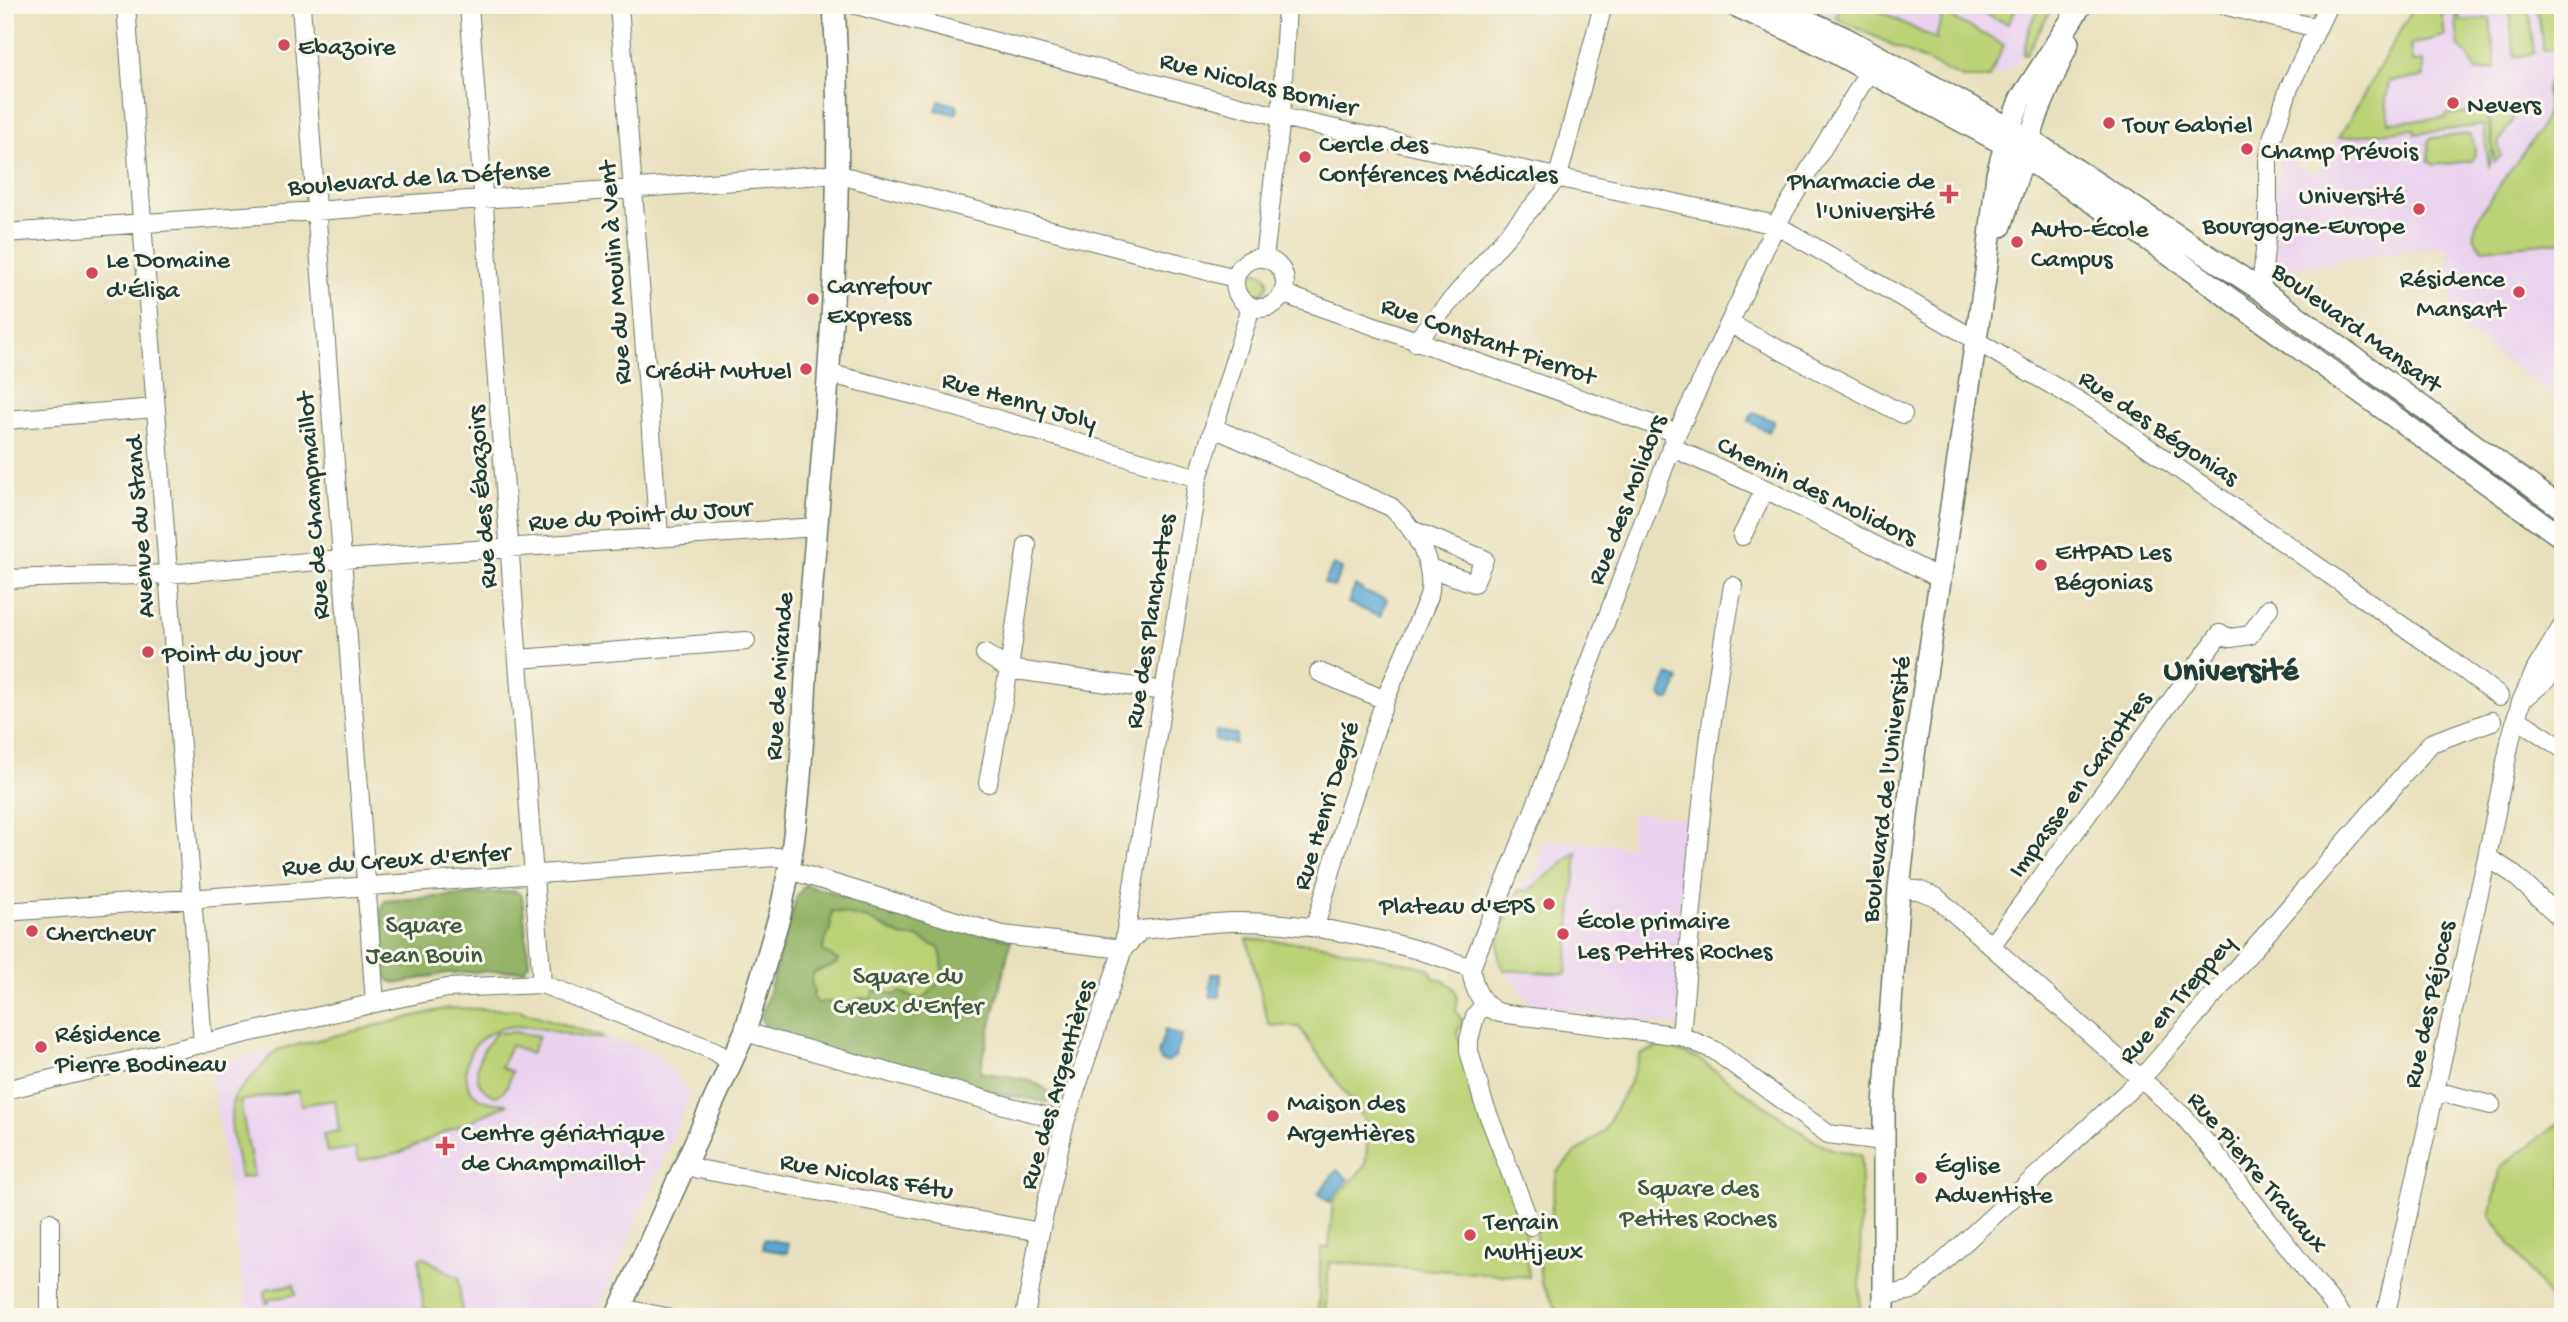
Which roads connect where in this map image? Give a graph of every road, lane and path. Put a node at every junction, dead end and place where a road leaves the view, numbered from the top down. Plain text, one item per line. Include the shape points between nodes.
1 (125, 5) edge
2 (300, 5) edge
3 (469, 5) edge
4 (619, 5) edge
5 (835, 5) edge
6 (856, 5) edge
7 (1287, 5) edge
8 (1603, 5) edge
9 (1734, 5) edge
10 (1773, 5) edge
11 (2083, 5) edge
12 (2223, 5) edge
13 (2328, 5) edge
14 (2317, 28) junction
15 (1870, 70) junction
16 (1281, 117) junction
17 (2007, 135) junction
18 (2026, 148) junction
19 (836, 174) junction
20 (1558, 177) junction
21 (632, 187) junction
22 (484, 198) junction
23 (316, 210) junction
24 (142, 223) junction
25 (1776, 225) junction
26 (5, 233) edge
27 (1264, 258) junction
28 (1986, 272) junction
29 (1235, 278) junction
30 (2261, 290) junction
31 (1284, 294) junction
32 (1251, 307) junction
33 (1730, 324) junction
34 (1976, 341) junction
35 (1415, 342) junction
36 (827, 373) junction
37 (156, 408) junction
38 (1903, 414) dead end
39 (5, 420) edge
40 (1214, 428) junction
41 (1674, 440) junction
42 (1198, 478) junction
43 (1765, 489) junction
44 (2563, 509) edge
45 (817, 527) junction
46 (1412, 530) junction
47 (1742, 536) dead end
48 (659, 537) junction
49 (2563, 538) edge
50 (1027, 545) dead end
51 (511, 549) junction
52 (342, 559) junction
53 (1430, 568) junction
54 (168, 574) junction
55 (5, 579) edge
56 (1941, 579) junction
57 (1733, 586) dead end
58 (2269, 608) dead end
59 (2563, 625) edge
60 (746, 641) dead end
61 (985, 654) dead end
62 (2563, 655) edge
63 (519, 659) junction
64 (1009, 669) junction
65 (1319, 672) dead end
66 (1164, 691) junction
67 (2499, 696) junction
68 (1385, 700) junction
69 (2519, 710) junction
70 (2491, 721) junction
71 (2511, 737) junction
72 (2563, 749) edge
73 (988, 783) dead end
74 (2487, 857) junction
75 (790, 864) junction
76 (534, 874) junction
77 (366, 886) junction
78 (1899, 889) junction
79 (192, 899) junction
80 (5, 912) edge
81 (2563, 920) edge
82 (1315, 927) junction
83 (1991, 946) junction
84 (1123, 949) junction
85 (1471, 968) junction
86 (542, 985) junction
87 (375, 1003) junction
88 (1485, 1003) junction
89 (745, 1032) junction
90 (1682, 1036) junction
91 (203, 1044) junction
92 (731, 1063) junction
93 (2141, 1079) junction
94 (5, 1090) edge
95 (2435, 1091) junction
96 (2491, 1105) dead end
97 (1065, 1122) junction
98 (1882, 1141) junction
99 (685, 1163) junction
100 (50, 1222) dead end
101 (1531, 1226) dead end
102 (1040, 1233) junction
103 (1884, 1307) edge
104 (618, 1313) edge
105 (50, 1317) edge
106 (666, 1317) edge
107 (1025, 1317) edge
108 (2343, 1317) edge
109 (2385, 1317) edge

1 - 24 street, Avenue du Stand
2 - 23 street, Rue de Champmaillot
3 - 22 street, Rue des Ébazoirs
4 - 21 street, Rue du Moulin à Vent
5 - 19 main road, Rue de Mirande
6 - 16 street, Rue Nicolas Bornier
7 - 16 street
8 - 20 street
9 - 15 main road
10 - 17 main road via 1845,38
11 - 17 main road, Boulevard de l'Université via 2028,87
11 - 18 main road, Boulevard de l'Université
12 - 14 street
13 - 14 street
14 - 30 street via 2272,139
15 - 17 main road
15 - 25 street, Rue des Molidors
16 - 20 street, Rue Nicolas Bornier
16 - 27 street
17 - 18 main road, Boulevard Mansart
17 - 28 main road, Boulevard de l'Université via 1997,174
18 - 28 main road, Boulevard de l'Université
18 - 30 main road, Boulevard Mansart
18 - 49 main road, Boulevard Mansart
19 - 21 street, Boulevard de la Défense
19 - 29 street
19 - 36 main road, Rue de Mirande
20 - 25 street, Rue Nicolas Bornier
20 - 35 street
21 - 22 street, Boulevard de la Défense
21 - 48 street, Rue du Moulin à Vent
22 - 23 street, Boulevard de la Défense
22 - 51 street, Rue des Ébazoirs
23 - 24 street, Boulevard de la Défense
23 - 52 street, Rue de Champmaillot
24 - 26 street, Boulevard de la Défense
24 - 37 street, Avenue du Stand
25 - 33 street, Rue des Molidors
25 - 34 street, Rue des Bégonias
27 - 29 street via 1248,261
27 - 31 street via 1282,270
28 - 34 main road, Boulevard de l'Université
29 - 32 street via 1239,298
30 - 44 main road, Boulevard Mansart
31 - 32 street via 1272,307
31 - 35 street, Rue Constant Pierrot
32 - 40 street, Rue des Planchettes
33 - 38 street
33 - 41 street, Rue des Molidors
34 - 56 main road, Boulevard de l'Université
34 - 67 street, Rue des Bégonias via 2106,418
35 - 41 street, Rue Constant Pierrot
36 - 42 street, Rue Henry Joly
36 - 45 main road, Rue de Mirande
37 - 39 street
37 - 54 street, Avenue du Stand
40 - 42 street, Rue des Planchettes
40 - 46 street via 1391,507
41 - 43 street, Chemin des Molidors
41 - 85 street, Rue des Molidors
42 - 66 street, Rue des Planchettes
43 - 47 street
43 - 56 street, Chemin des Molidors
45 - 48 street, Rue du Point du Jour
45 - 75 main road, Rue de Mirande
46 - 53 street
46 - 53 street via 1484,558 1474,583
48 - 51 street, Rue du Point du Jour
50 - 64 street
51 - 52 street, Rue du Point du Jour
51 - 63 street, Rue des Ébazoirs
52 - 54 street, Rue du Point du Jour
52 - 77 street, Rue de Champmaillot
53 - 68 street, Rue Henri Degré via 1429,596
54 - 55 street, Rue du Point du Jour
54 - 79 street, Avenue du Stand
56 - 78 main road, Boulevard de l'Université
57 - 90 street via 1700,817
58 - 83 street, Impasse en Cariottes via 2250,635 2231,638 2220,634
59 - 69 street, Rue des Péjoces via 2536,669
60 - 63 street
61 - 64 street
62 - 69 street
63 - 76 street, Rue des Ébazoirs
64 - 66 street
64 - 73 street
65 - 68 street, Rue Henri Degré
66 - 84 street, Rue des Planchettes
67 - 69 street
67 - 70 street
68 - 82 street, Rue Henri Degré
69 - 71 street, Rue des Péjoces
69 - 72 street
70 - 71 street
70 - 93 street, Rue en Treppey via 2431,743
71 - 74 street, Rue des Péjoces
74 - 81 street via 2512,873
74 - 95 street, Rue des Péjoces
75 - 76 street, Rue du Creux d'Enfer
75 - 84 street via 1003,935
75 - 89 main road, Rue de Mirande
76 - 77 street, Rue du Creux d'Enfer
76 - 86 street, Rue des Ébazoirs
77 - 79 street, Rue du Creux d'Enfer
77 - 87 street, Rue de Champmaillot
78 - 83 street, Rue Pierre Travaux via 1936,897
78 - 98 main road, Boulevard de l'Université
79 - 80 street, Rue du Creux d'Enfer
79 - 91 street, Avenue du Stand
82 - 84 street via 1234,922 1141,930
82 - 85 street
83 - 93 street, Rue Pierre Travaux
84 - 97 street, Rue des Argentières
85 - 88 street via 1476,991
86 - 87 street via 447,988
86 - 92 street via 715,1051
87 - 91 street
88 - 90 street via 1500,1013
88 - 101 street via 1475,1016 1469,1051 1483,1101
89 - 92 main road, Rue de Mirande
89 - 97 street
90 - 98 street via 1714,1050 1828,1134
91 - 94 street
92 - 99 main road, Rue de Mirande
93 - 103 street, Rue en Treppey via 1913,1290
93 - 108 street, Rue Pierre Travaux via 2184,1117 2220,1158
95 - 96 street
95 - 109 street, Rue des Péjoces
97 - 102 street, Rue des Argentières
98 - 103 main road, Boulevard de l'Université
99 - 102 street, Rue Nicolas Fétu
99 - 104 main road, Rue de Mirande
100 - 105 street
102 - 107 street, Rue des Argentières
104 - 106 street

